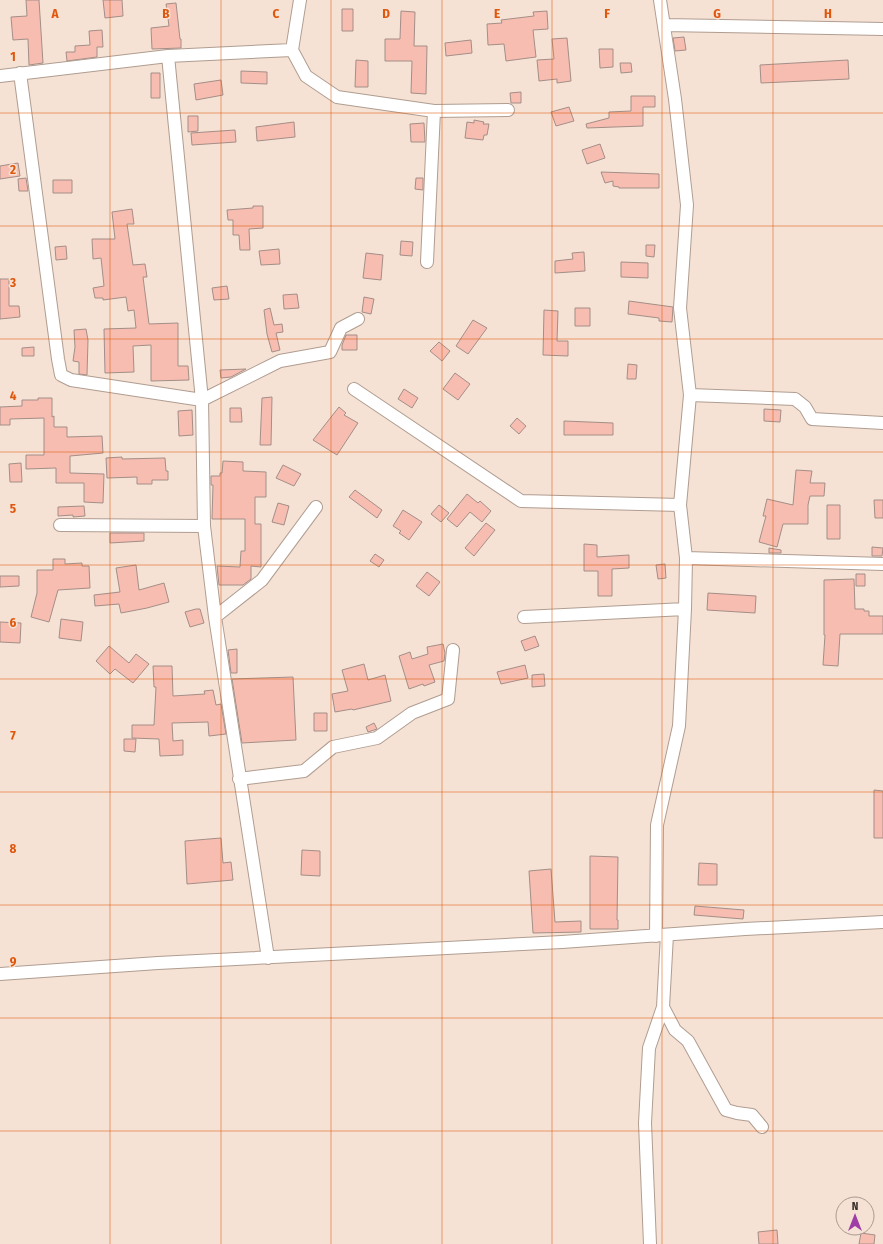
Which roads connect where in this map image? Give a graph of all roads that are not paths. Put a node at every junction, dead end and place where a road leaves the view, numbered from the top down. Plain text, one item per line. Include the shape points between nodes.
1 (300, 0) edge
2 (660, 0) edge
3 (664, 25) junction
4 (883, 30) edge
5 (292, 50) junction
6 (168, 56) junction
7 (20, 73) junction
8 (0, 76) edge
9 (508, 110) dead end
10 (434, 111) junction
11 (427, 262) dead end
12 (358, 319) dead end
13 (354, 389) dead end
14 (690, 395) junction
15 (202, 400) junction
16 (883, 423) edge
17 (680, 505) junction
18 (316, 506) dead end
19 (60, 525) dead end
20 (204, 526) junction
21 (686, 558) junction
22 (883, 564) edge
23 (686, 609) junction
24 (215, 617) junction
25 (524, 617) dead end
26 (454, 650) dead end
27 (239, 779) junction
28 (883, 922) edge
29 (661, 935) junction
30 (268, 958) junction
31 (0, 974) edge
32 (663, 1006) junction
33 (762, 1127) dead end
34 (650, 1244) edge

1 - 5 street
2 - 3 street
3 - 4 street
3 - 14 street via 687,205 680,308
5 - 6 street
5 - 10 street via 306,76 337,97
6 - 7 street
6 - 15 street
7 - 8 street
7 - 15 street via 61,375 71,380
9 - 10 street
10 - 11 street
12 - 15 street via 341,328 330,352 280,361
13 - 17 street via 521,501
14 - 16 street via 795,399 805,407 812,419
14 - 17 street
15 - 20 street
17 - 21 street
18 - 24 street via 262,580
19 - 20 street
20 - 24 street
21 - 22 street
21 - 23 street
23 - 25 street
23 - 29 street via 679,726 657,825
24 - 27 street
26 - 27 street via 448,699 412,713 377,738 333,747 304,771
27 - 30 street
28 - 29 street
29 - 30 street
29 - 32 street
30 - 31 street
32 - 33 street via 675,1030 688,1041 726,1110 752,1115
32 - 34 street via 649,1048 645,1123

